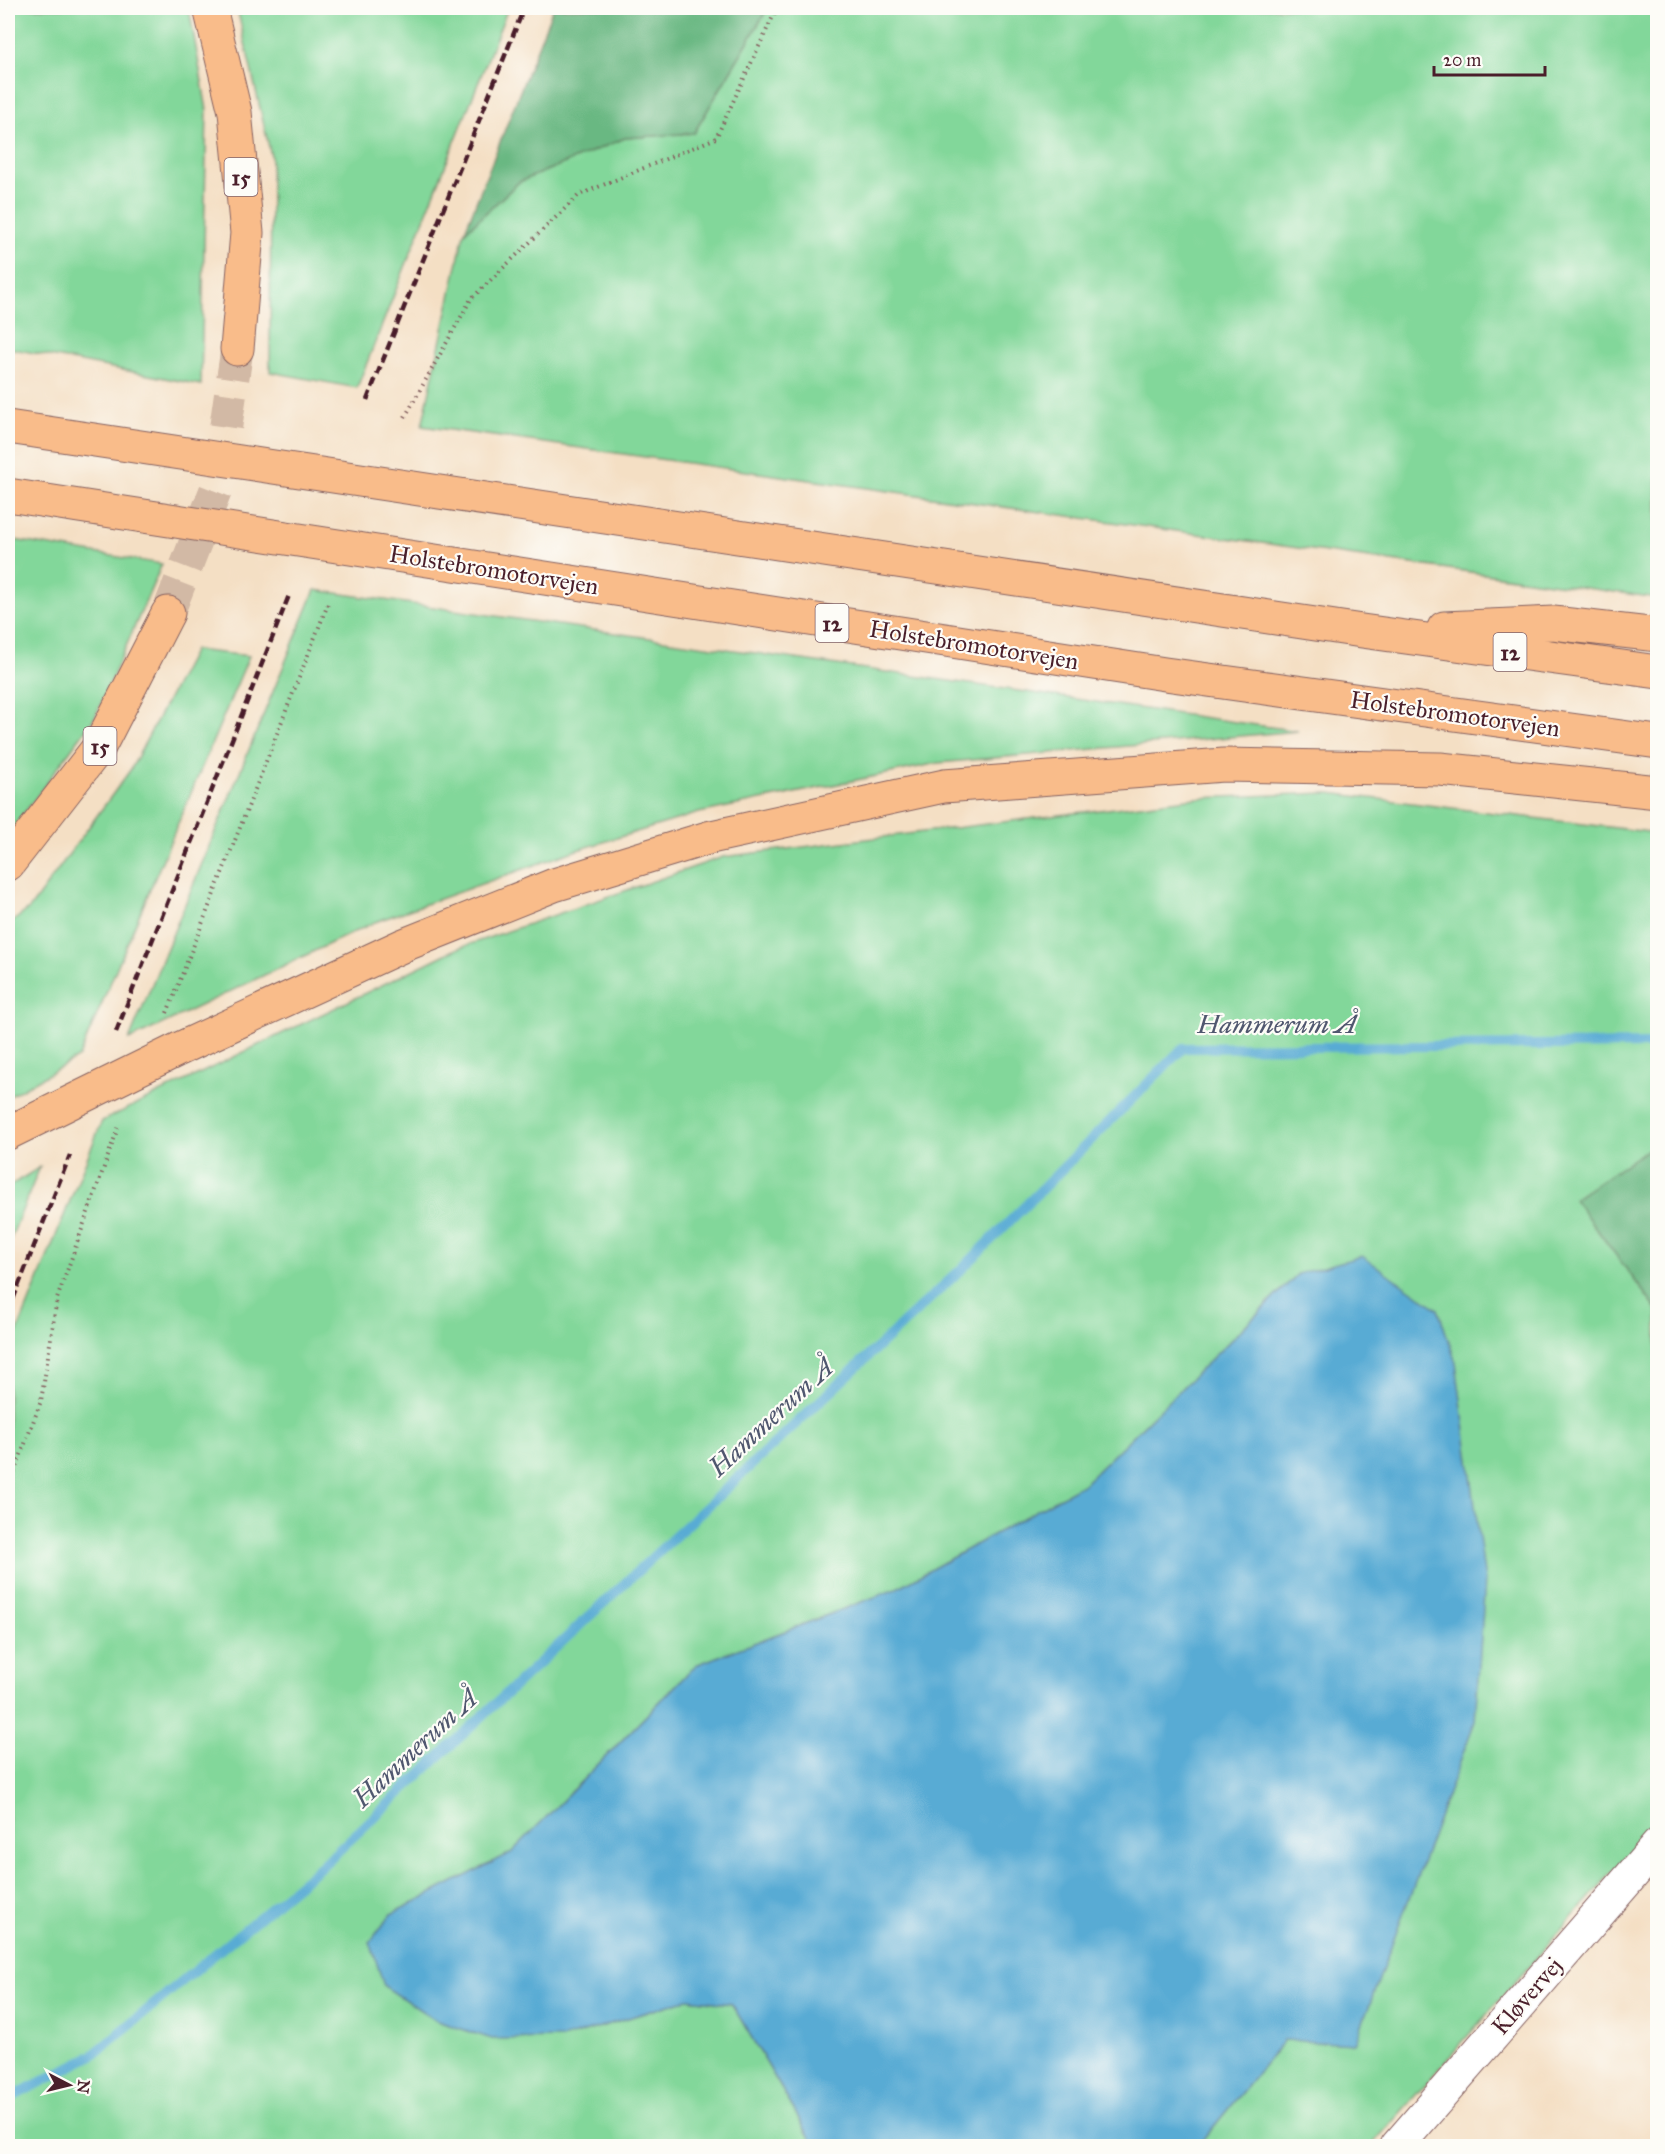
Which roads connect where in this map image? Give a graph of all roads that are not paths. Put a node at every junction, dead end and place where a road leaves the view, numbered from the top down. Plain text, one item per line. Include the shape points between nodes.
1 (210, 8) edge
2 (237, 349) tunnel mouth
3 (9, 427) edge
4 (8, 495) edge
5 (168, 613) tunnel mouth
6 (1362, 632) junction
7 (1658, 635) edge
8 (1658, 672) edge
9 (1658, 742) edge
10 (1658, 792) edge
11 (8, 864) edge
12 (8, 1133) edge
13 (1658, 1845) edge
14 (1396, 2146) edge

1 - 2 highway, 15 via 235,112 247,233
3 - 6 highway, 12
4 - 9 highway, Holstebromotorvejen / 12 via 1165,675
5 - 11 highway, 15 via 99,747
6 - 7 highway via 1553,623
6 - 8 highway, 12
10 - 12 highway via 1440,769 1224,765 944,786 711,837 554,885 404,945
13 - 14 street, Kløvervej

